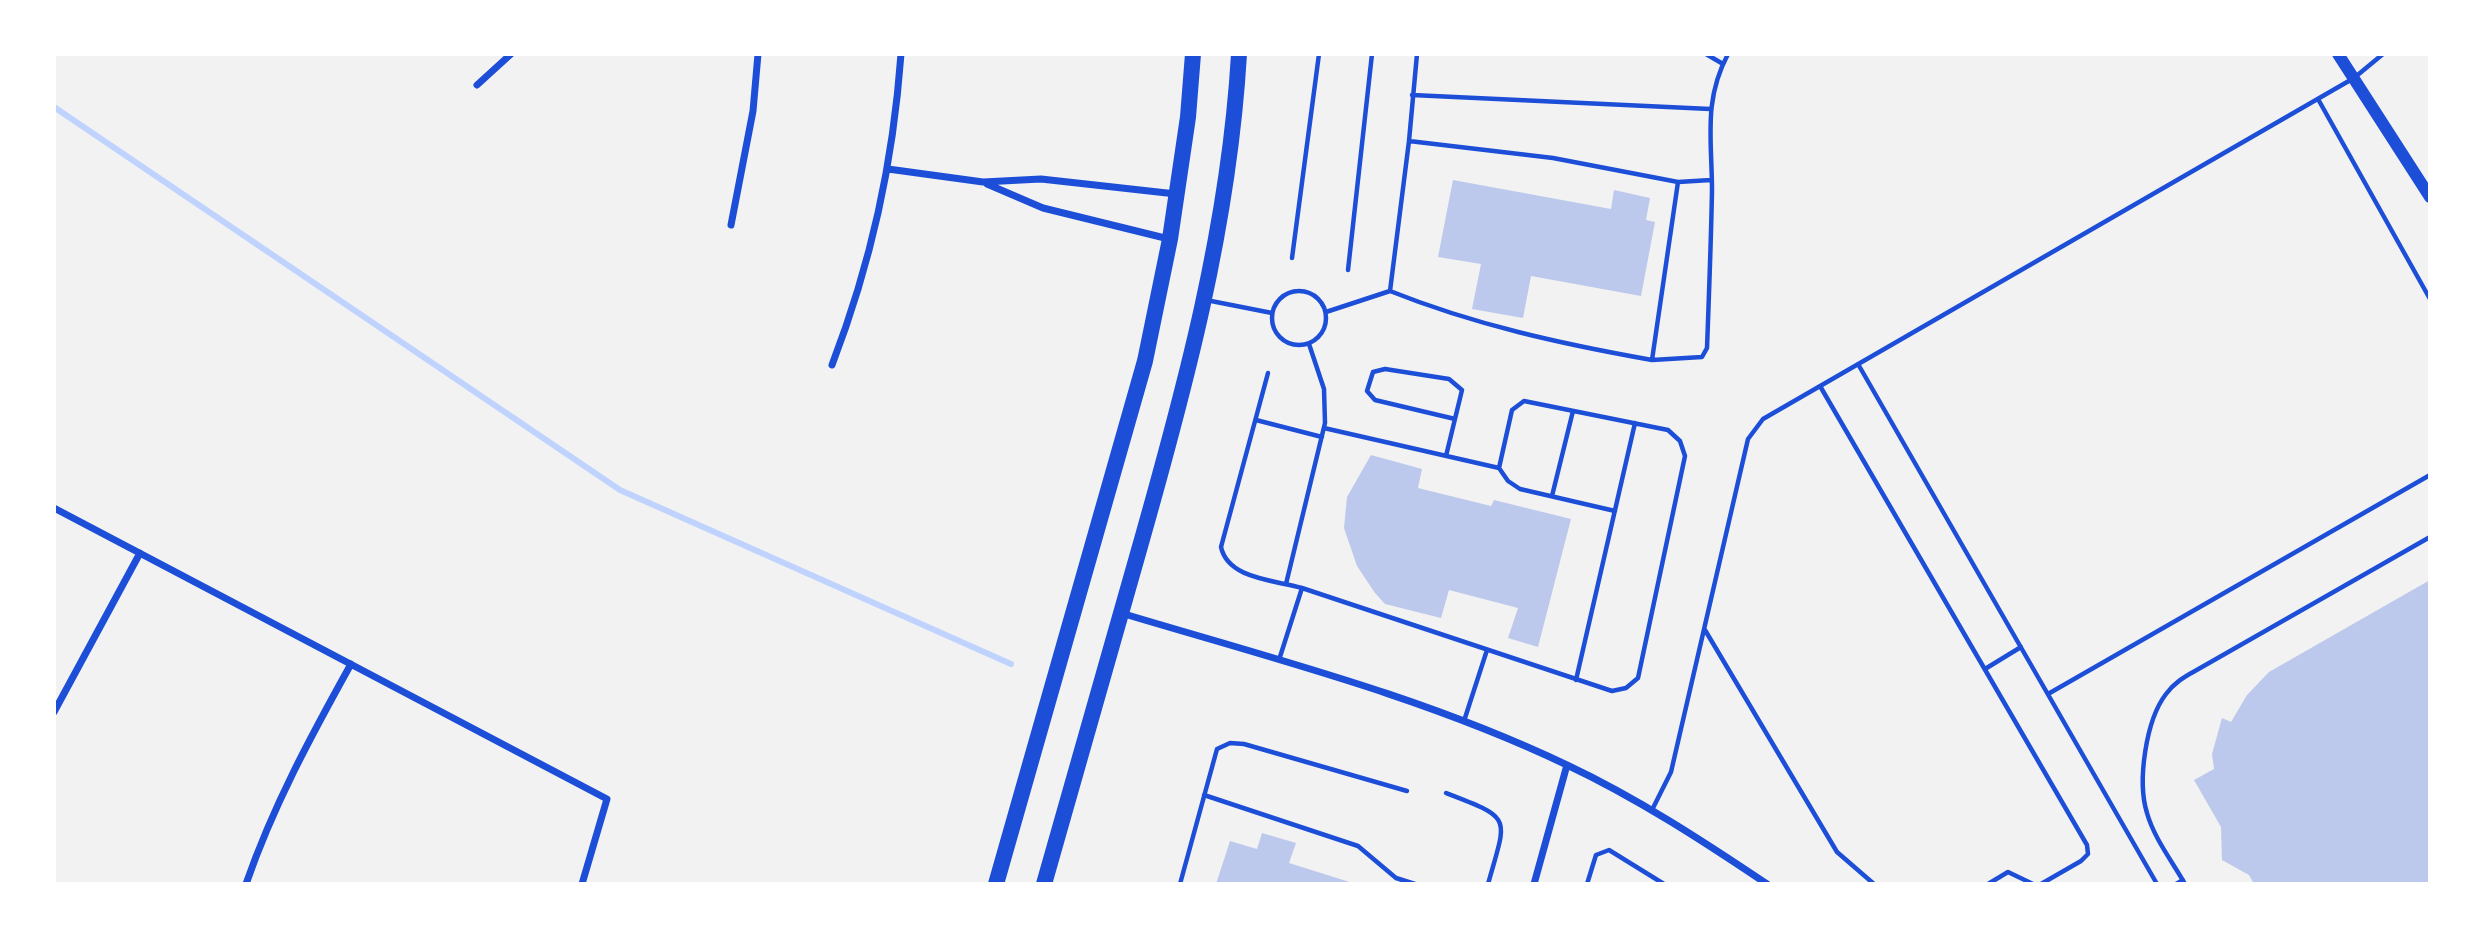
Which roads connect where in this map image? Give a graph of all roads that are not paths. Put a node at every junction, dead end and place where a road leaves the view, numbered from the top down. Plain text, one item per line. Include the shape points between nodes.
1 (511, 54) edge
2 (758, 54) edge
3 (901, 54) edge
4 (1193, 54) edge
5 (1239, 54) edge
6 (1319, 54) edge
7 (1372, 54) edge
8 (1417, 54) edge
9 (1706, 54) edge
10 (1728, 54) edge
11 (2338, 54) edge
12 (2384, 54) edge
13 (1723, 64) junction
14 (2354, 78) junction
15 (477, 85) dead end
16 (1412, 95) junction
17 (2318, 99) junction
18 (1710, 109) junction
19 (1409, 141) junction
20 (888, 169) junction
21 (1712, 180) junction
22 (983, 182) junction
23 (1678, 182) junction
24 (1177, 194) junction
25 (2430, 197) edge
26 (731, 225) dead end
27 (1170, 239) junction
28 (1292, 258) dead end
29 (1348, 270) dead end
30 (1390, 291) junction
31 (1205, 299) junction
32 (2430, 299) edge
33 (1326, 312) junction
34 (1272, 313) junction
35 (1309, 344) junction
36 (1652, 360) junction
37 (1858, 364) junction
38 (832, 365) dead end
39 (1268, 373) dead end
40 (1820, 386) junction
41 (1573, 411) junction
42 (1454, 419) junction
43 (1256, 420) junction
44 (1635, 423) junction
45 (1324, 428) junction
46 (1322, 437) junction
47 (1446, 456) junction
48 (1499, 468) junction
49 (2430, 475) edge
50 (1552, 496) junction
51 (54, 508) edge
52 (1615, 511) junction
53 (2430, 537) edge
54 (140, 553) junction
55 (1286, 584) junction
56 (1302, 588) junction
57 (1121, 613) junction
58 (1704, 629) junction
59 (2021, 647) junction
60 (1487, 650) junction
61 (1279, 660) junction
62 (351, 664) junction
63 (1985, 669) junction
64 (1576, 680) junction
65 (2048, 694) junction
66 (54, 712) edge
67 (1464, 721) junction
68 (1567, 765) junction
69 (1407, 791) dead end
70 (1446, 793) dead end
71 (1204, 795) junction
72 (1652, 811) junction
73 (2184, 882) edge
74 (246, 884) edge
75 (582, 884) edge
76 (996, 884) edge
77 (1044, 884) edge
78 (1180, 884) edge
79 (1415, 884) edge
80 (1488, 884) edge
81 (1534, 884) edge
82 (1587, 884) edge
83 (1664, 884) edge
84 (1767, 884) edge
85 (1874, 884) edge
86 (1988, 884) edge
87 (2033, 884) edge
88 (2041, 884) edge
89 (2157, 884) edge
90 (2176, 884) edge

1 - 15 street
2 - 26 street
3 - 20 street
4 - 24 highway
5 - 31 highway via 1224,194
6 - 28 lane
7 - 29 lane
8 - 16 lane
9 - 13 lane
10 - 13 lane
11 - 14 street
12 - 14 lane
13 - 18 lane via 1715,78
14 - 17 lane
14 - 25 street
16 - 18 lane
16 - 19 lane
17 - 32 lane
17 - 37 lane
18 - 21 lane
19 - 23 lane via 1553,158
19 - 30 lane
20 - 22 street
20 - 38 street via 853,310
21 - 23 lane
21 - 36 lane via 1707,348 1702,357
22 - 24 street via 1041,179
22 - 27 street via 1043,208
23 - 36 lane
24 - 27 highway
27 - 76 highway via 1145,361
30 - 33 lane
30 - 36 lane via 1437,310 1551,342
31 - 34 lane
31 - 57 highway via 1180,408
33 - 34 lane via 1314,295 1296,291 1280,298
33 - 35 lane via 1325,328
34 - 35 lane via 1279,337 1294,345
35 - 45 lane via 1324,388
37 - 40 lane
37 - 59 lane
39 - 43 lane
40 - 58 lane via 1763,419 1748,439
40 - 63 lane
41 - 44 lane
41 - 48 lane via 1524,401 1516,404
41 - 50 lane
42 - 42 lane via 1462,390 1458,384 1385,369 1373,372 1369,397
42 - 47 lane
43 - 46 lane
43 - 55 lane via 1222,547 1224,560 1233,569
44 - 52 lane
44 - 64 lane via 1668,430 1680,441 1685,456 1638,678 1626,688 1612,691
45 - 46 lane
45 - 47 lane
46 - 55 lane
47 - 48 lane
48 - 50 lane via 1520,489
49 - 65 lane
50 - 52 lane
51 - 54 street
52 - 64 lane
53 - 73 lane via 2195,671 2167,692 2145,755 2144,802 2155,832
54 - 62 street
54 - 66 street
55 - 56 lane
56 - 60 lane
56 - 61 lane
57 - 61 street
57 - 77 highway
58 - 72 lane via 1671,772
58 - 85 lane via 1837,852
59 - 63 lane
59 - 65 lane
60 - 64 lane
60 - 67 lane
61 - 67 street
62 - 74 street via 292,771
62 - 75 street via 607,799
63 - 88 lane via 2087,845 2088,854 2081,861
65 - 89 lane
67 - 68 street
68 - 72 street
68 - 81 street
69 - 71 lane via 1230,743 1217,750
70 - 80 lane via 1492,810 1501,821 1502,834
71 - 78 lane
71 - 79 lane via 1359,846 1396,878
72 - 84 street
73 - 90 lane
82 - 83 lane via 1596,855 1609,850
86 - 87 lane via 2008,872

